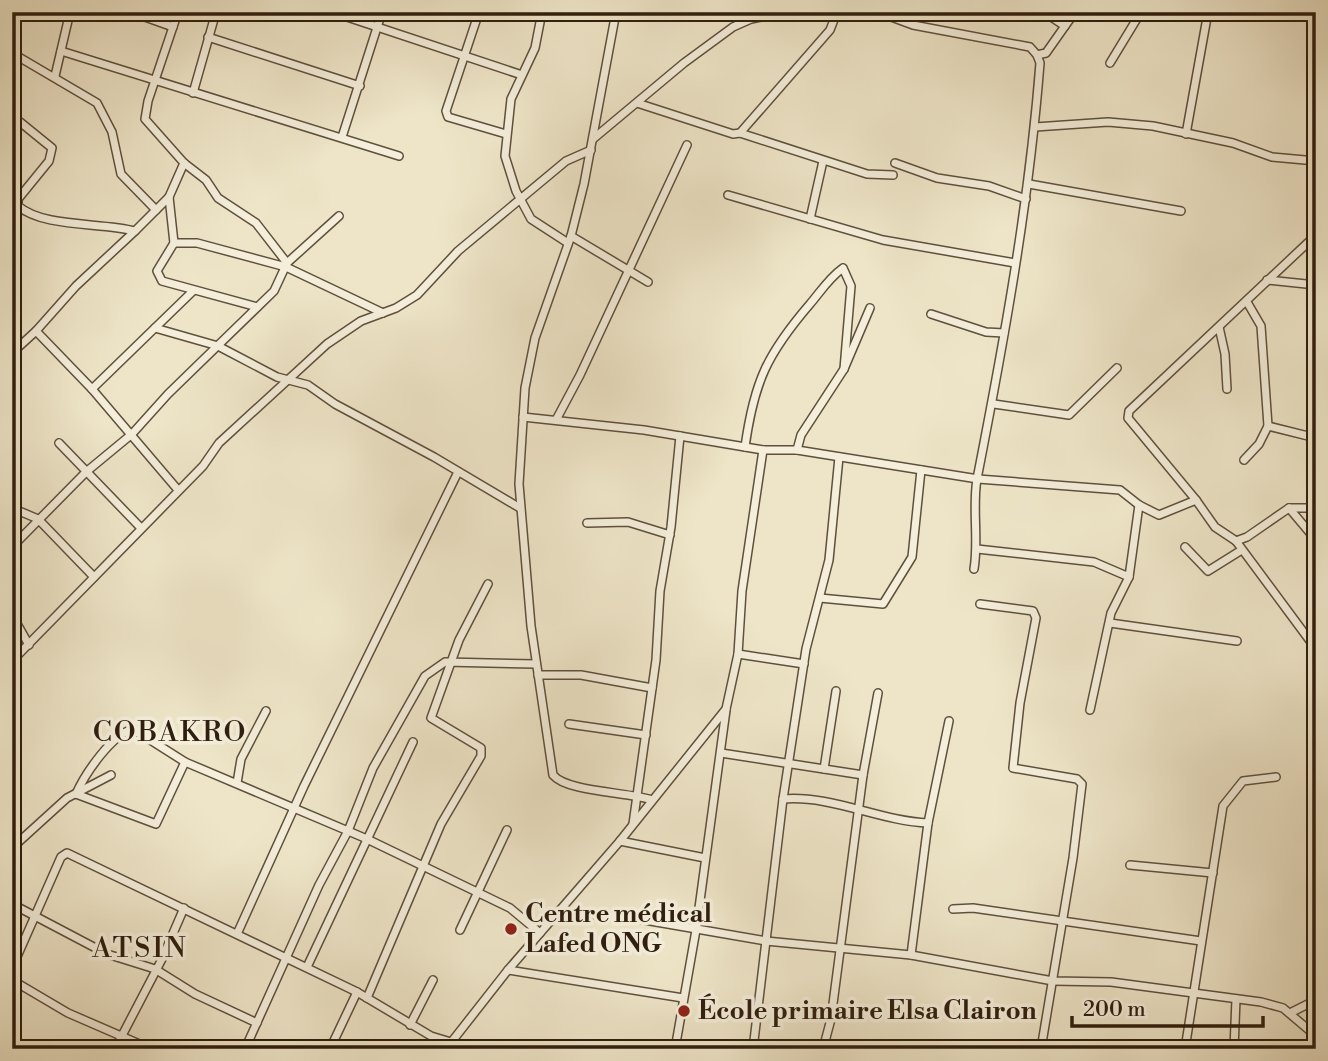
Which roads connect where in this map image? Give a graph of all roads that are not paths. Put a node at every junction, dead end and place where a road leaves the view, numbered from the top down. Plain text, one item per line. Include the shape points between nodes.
1 (71, 12) edge
2 (131, 12) edge
3 (178, 12) edge
4 (216, 12) edge
5 (332, 12) edge
6 (382, 12) edge
7 (479, 12) edge
8 (542, 12) edge
9 (616, 12) edge
10 (786, 12) edge
11 (837, 12) edge
12 (878, 12) edge
13 (1044, 12) edge
14 (1075, 12) edge
15 (1141, 12) edge
16 (1192, 12) edge
17 (776, 13) edge
18 (752, 15) edge
19 (1208, 16) edge
20 (1065, 26) junction
21 (173, 27) junction
22 (377, 28) junction
23 (208, 37) junction
24 (61, 51) junction
25 (12, 52) edge
26 (1037, 55) junction
27 (464, 57) junction
28 (1110, 63) dead end
29 (522, 75) junction
30 (55, 76) junction
31 (155, 81) junction
32 (360, 86) junction
33 (192, 93) junction
34 (637, 103) junction
35 (12, 127) edge
36 (1035, 127) junction
37 (740, 133) junction
38 (506, 134) junction
39 (1186, 134) junction
40 (342, 136) junction
41 (593, 139) junction
42 (687, 145) dead end
43 (591, 150) junction
44 (399, 156) dead end
45 (1316, 160) edge
46 (823, 161) junction
47 (184, 163) junction
48 (895, 163) dead end
49 (893, 175) dead end
50 (1029, 184) junction
51 (729, 195) dead end
52 (169, 197) junction
53 (520, 199) junction
54 (1026, 199) junction
55 (156, 210) junction
56 (1181, 211) dead end
57 (339, 216) dead end
58 (810, 219) junction
59 (135, 231) junction
60 (1316, 234) edge
61 (569, 239) junction
62 (174, 243) junction
63 (1307, 243) junction
64 (1316, 245) edge
65 (1015, 263) junction
66 (287, 265) junction
67 (628, 271) junction
68 (1267, 280) junction
69 (648, 282) dead end
70 (1316, 285) edge
71 (193, 291) junction
72 (1247, 302) junction
73 (257, 307) junction
74 (870, 308) dead end
75 (383, 313) junction
76 (930, 314) dead end
77 (1219, 327) junction
78 (155, 328) junction
79 (36, 331) junction
80 (1004, 333) junction
81 (218, 346) junction
82 (12, 353) edge
83 (1117, 368) dead end
84 (844, 369) junction
85 (290, 379) junction
86 (92, 389) junction
87 (1227, 389) dead end
88 (994, 404) junction
89 (523, 417) junction
90 (556, 420) junction
91 (1268, 426) junction
92 (132, 434) junction
93 (680, 436) junction
94 (1316, 438) edge
95 (59, 443) dead end
96 (745, 446) junction
97 (763, 450) junction
98 (797, 450) junction
99 (839, 457) junction
100 (1244, 460) dead end
101 (921, 470) junction
102 (86, 472) junction
103 (457, 472) junction
104 (978, 479) junction
105 (178, 490) junction
106 (1196, 500) junction
107 (1139, 505) junction
108 (12, 508) edge
109 (520, 508) junction
110 (1289, 508) junction
111 (1316, 508) edge
112 (38, 519) junction
113 (587, 523) dead end
114 (140, 527) junction
115 (670, 535) junction
116 (1316, 540) edge
117 (1236, 541) junction
118 (12, 547) edge
119 (1185, 547) dead end
120 (977, 549) junction
121 (1240, 551) junction
122 (974, 569) dead end
123 (94, 577) junction
124 (1129, 577) junction
125 (488, 584) dead end
126 (820, 598) junction
127 (980, 604) dead end
128 (12, 615) edge
129 (1110, 624) junction
130 (1237, 641) dead end
131 (29, 645) junction
132 (1316, 649) edge
133 (738, 654) junction
134 (12, 661) edge
135 (452, 662) junction
136 (536, 664) junction
137 (804, 664) junction
138 (538, 675) junction
139 (652, 688) junction
140 (836, 691) dead end
141 (878, 693) dead end
142 (726, 709) junction
143 (1090, 710) dead end
144 (266, 711) dead end
145 (949, 721) dead end
146 (569, 724) dead end
147 (646, 735) junction
148 (414, 742) dead end
149 (721, 753) junction
150 (185, 762) junction
151 (790, 764) junction
152 (824, 769) junction
153 (111, 775) dead end
154 (863, 775) junction
155 (1276, 777) dead end
156 (237, 783) junction
157 (76, 794) junction
158 (636, 794) junction
159 (783, 799) junction
160 (652, 800) junction
161 (861, 808) junction
162 (294, 810) junction
163 (928, 823) junction
164 (632, 825) junction
165 (507, 830) dead end
166 (348, 831) junction
167 (367, 839) junction
168 (620, 841) junction
169 (12, 848) edge
170 (705, 858) junction
171 (1130, 865) dead end
172 (424, 869) junction
173 (1213, 873) junction
174 (477, 894) junction
175 (12, 904) edge
176 (184, 908) junction
177 (953, 909) dead end
178 (34, 916) junction
179 (555, 917) junction
180 (1063, 921) junction
181 (460, 930) dead end
182 (696, 930) junction
183 (540, 933) junction
184 (237, 934) junction
185 (766, 941) junction
186 (1201, 941) junction
187 (842, 948) junction
188 (911, 954) junction
189 (286, 958) junction
190 (307, 967) junction
191 (12, 968) edge
192 (155, 969) junction
193 (508, 970) junction
194 (12, 980) edge
195 (433, 980) dead end
196 (1053, 981) junction
197 (358, 992) junction
198 (1194, 995) junction
199 (368, 998) junction
200 (683, 998) junction
201 (1236, 999) junction
202 (1316, 1000) edge
203 (1290, 1013) junction
204 (257, 1023) junction
205 (410, 1025) junction
206 (121, 1035) junction
207 (1316, 1036) edge
208 (448, 1046) edge
209 (115, 1049) edge
210 (151, 1049) edge
211 (245, 1049) edge
212 (330, 1049) edge
213 (474, 1049) edge
214 (675, 1049) edge
215 (753, 1049) edge
216 (824, 1049) edge
217 (1041, 1049) edge
218 (1185, 1049) edge
219 (1234, 1049) edge

1 - 24 street
2 - 21 street
3 - 21 street
4 - 23 street
5 - 22 street
6 - 22 street
7 - 27 street
8 - 29 street via 535,48
9 - 41 street
10 - 17 street
11 - 37 street via 830,30
12 - 26 street via 907,24 1030,47
13 - 20 street
14 - 20 street
15 - 28 street
16 - 19 street
17 - 18 street
18 - 34 street via 713,39
19 - 39 street
20 - 26 street via 1046,52
21 - 31 street
22 - 27 street
22 - 32 street
23 - 32 street
23 - 33 street
24 - 30 street
24 - 31 street
25 - 30 street
26 - 36 street
27 - 29 street
27 - 38 street via 448,117
29 - 38 street via 511,99
30 - 55 street via 97,103 112,132 121,174
31 - 33 street
31 - 47 street via 145,119
32 - 40 street
33 - 40 street
34 - 37 street
34 - 41 street
35 - 59 street via 20,122 46,141 53,154 18,199 18,206 37,218
36 - 39 street via 1108,122
36 - 50 street
37 - 46 street
38 - 53 street via 507,164
39 - 45 street via 1272,157
40 - 44 street
41 - 43 street
42 - 67 street
43 - 53 street via 571,157
43 - 61 street
46 - 49 street via 867,174
46 - 58 street
47 - 52 street
47 - 66 street via 206,180 218,198 256,223
48 - 54 street
50 - 54 street
50 - 56 street
51 - 58 street
52 - 55 street
52 - 62 street
53 - 61 street via 531,219
53 - 75 street via 437,270 417,295
54 - 65 street
55 - 59 street
57 - 66 street
58 - 65 street via 883,240
59 - 79 street
60 - 63 street
61 - 67 street
61 - 89 street via 534,338
62 - 66 street via 208,246
62 - 71 street via 158,276
63 - 64 street
63 - 68 street
65 - 80 street
66 - 73 street via 274,291
66 - 75 street
67 - 69 street
67 - 90 street
68 - 70 street
68 - 72 street
71 - 73 street
71 - 78 street
72 - 77 street
72 - 91 street via 1261,326
73 - 81 street
74 - 84 street
75 - 85 street via 345,331
76 - 80 street via 986,332
77 - 87 street
77 - 106 street via 1135,403 1128,418
78 - 81 street
78 - 86 street
79 - 82 street
79 - 86 street
80 - 88 street
81 - 85 street via 268,373
81 - 92 street
83 - 88 street via 1069,415
84 - 96 street via 852,286 843,268 827,281 768,358
84 - 98 street via 801,435
85 - 103 street
85 - 105 street via 219,443
86 - 92 street
88 - 104 street
89 - 90 street
89 - 109 street
90 - 93 street
91 - 94 street
91 - 100 street
92 - 102 street
92 - 105 street
93 - 96 street
93 - 115 street
95 - 102 street
96 - 97 street
97 - 98 street
97 - 133 street via 742,591
98 - 99 street
99 - 101 street
99 - 126 street via 829,560
101 - 104 street
101 - 126 street via 912,557 889,598 883,604
102 - 112 street
102 - 114 street
103 - 109 street
103 - 162 street
104 - 107 street via 1120,490
104 - 120 street
105 - 114 street
106 - 107 street via 1159,515
106 - 117 street via 1216,527
107 - 124 street
108 - 112 street
109 - 136 street
110 - 111 street
110 - 116 street
110 - 117 street
112 - 118 street
112 - 123 street
113 - 115 street via 628,522
114 - 123 street
115 - 139 street
117 - 121 street
119 - 121 street via 1208,570
120 - 122 street
120 - 124 street via 1094,562
121 - 132 street
123 - 131 street
124 - 129 street via 1119,592
125 - 135 street
126 - 137 street
127 - 180 street via 1033,611 1036,618 1013,768 1077,779 1082,784
128 - 131 street
129 - 130 street
129 - 143 street
131 - 134 street
133 - 137 street
133 - 142 street
135 - 136 street
135 - 166 street via 435,666 425,676 373,768
135 - 172 street via 431,718 482,752 442,824
136 - 138 street
137 - 151 street
138 - 139 street via 580,675
138 - 158 street via 552,775 595,790
139 - 147 street
140 - 152 street
141 - 154 street
142 - 149 street
142 - 160 street
144 - 156 street via 241,759
145 - 163 street
146 - 147 street
147 - 158 street
148 - 167 street
149 - 151 street
149 - 170 street
150 - 156 street
150 - 157 street via 133,729 107,748
150 - 157 street via 156,824
151 - 152 street
151 - 159 street
152 - 154 street
153 - 157 street
154 - 161 street
155 - 173 street via 1243,781 1223,806
156 - 162 street
157 - 169 street
158 - 160 street
158 - 164 street
159 - 161 street
159 - 185 street
160 - 164 street
161 - 163 street via 876,815
161 - 187 street
162 - 166 street
162 - 184 street
163 - 188 street
164 - 168 street
165 - 174 street
166 - 167 street
166 - 189 street
167 - 172 street
167 - 190 street
168 - 170 street
168 - 179 street
170 - 182 street
171 - 173 street
172 - 174 street
172 - 199 street
173 - 186 street
174 - 181 street
174 - 183 street via 510,908
175 - 178 street
176 - 178 street via 67,853
176 - 184 street
176 - 192 street
177 - 180 street
178 - 191 street
178 - 192 street via 107,954
179 - 182 street via 633,918
179 - 183 street
180 - 186 street
180 - 196 street
182 - 185 street
182 - 200 street
183 - 193 street
184 - 189 street
185 - 187 street
185 - 215 street
186 - 198 street
187 - 188 street
187 - 216 street
188 - 196 street
189 - 190 street
189 - 204 street
190 - 197 street
192 - 204 street
192 - 206 street
193 - 200 street
193 - 208 street
194 - 206 street via 68,1013
195 - 205 street
196 - 198 street via 1111,982
196 - 217 street
197 - 199 street
197 - 212 street
198 - 201 street
198 - 218 street
199 - 205 street
200 - 214 street
201 - 203 street
201 - 219 street
202 - 203 street
203 - 207 street
204 - 211 street
205 - 208 street
206 - 209 street
206 - 210 street
208 - 213 street

